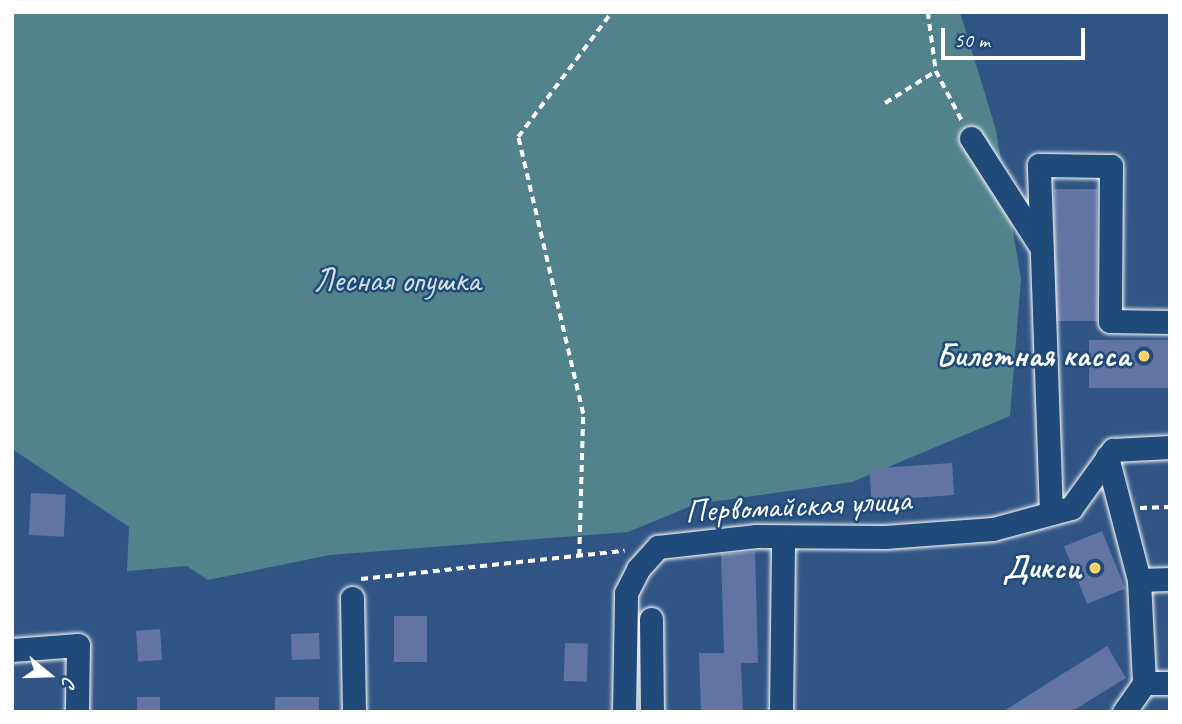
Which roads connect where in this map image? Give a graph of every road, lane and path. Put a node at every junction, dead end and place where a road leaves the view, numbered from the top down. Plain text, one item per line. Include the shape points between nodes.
1 (612, 12) edge
2 (928, 12) edge
3 (936, 71) junction
4 (885, 103) dead end
5 (971, 138) joint
6 (1041, 247) junction
7 (1170, 322) edge
8 (1170, 447) edge
9 (1107, 457) junction
10 (1170, 507) edge
11 (1121, 508) junction
12 (1061, 511) junction
13 (783, 539) junction
14 (658, 547) junction
15 (579, 556) junction
16 (1170, 579) edge
17 (1139, 580) junction
18 (353, 589) joint
19 (651, 619) dead end
20 (12, 650) edge
21 (1144, 683) junction
22 (1170, 683) edge
23 (77, 712) edge
24 (354, 712) edge
25 (624, 712) edge
26 (652, 712) edge
27 (781, 712) edge
28 (1124, 712) edge

1 - 15 path via 518,137 583,414
2 - 3 path
3 - 4 path
3 - 5 path
5 - 6 street
6 - 7 street via 1039,165 1111,166 1110,321
6 - 12 street
8 - 9 street via 1113,450
9 - 11 street
9 - 12 street
10 - 11 path
11 - 17 street
12 - 13 street, Первомайская улица via 993,529
13 - 14 street, Первомайская улица via 695,540
13 - 27 street
14 - 15 path
14 - 25 street, Первомайская улица via 638,569 626,593
15 - 18 path
16 - 17 street
17 - 21 street
18 - 24 street
19 - 26 street
20 - 23 street via 78,645
21 - 22 street
21 - 28 street

